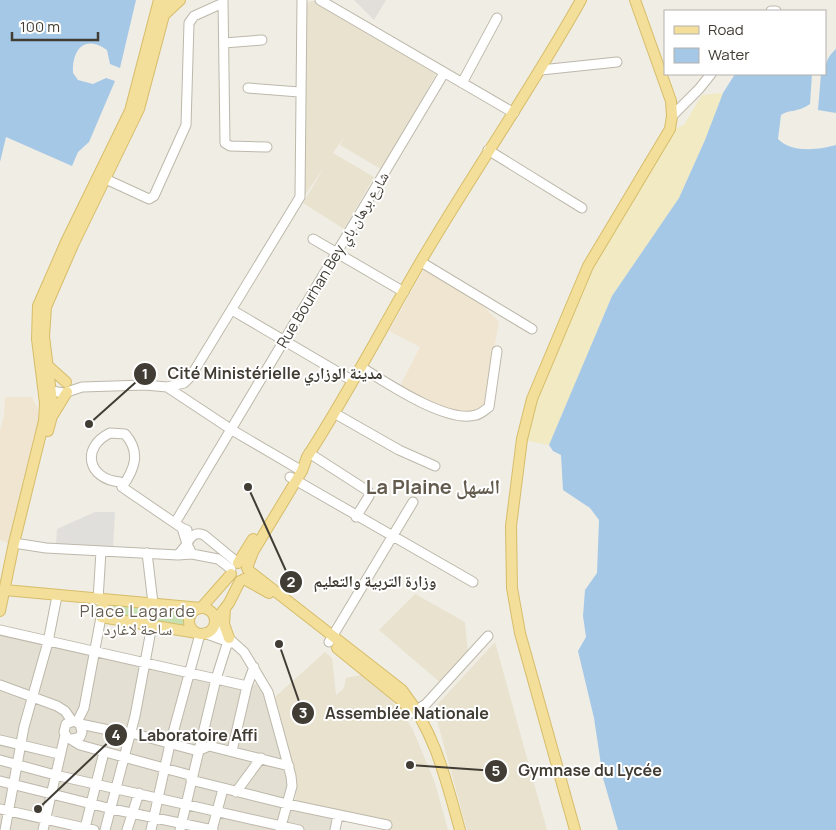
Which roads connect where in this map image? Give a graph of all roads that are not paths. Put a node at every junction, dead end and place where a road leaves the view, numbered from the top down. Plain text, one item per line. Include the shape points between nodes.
1 (160, 0) edge
2 (168, 0) edge
3 (180, 0) edge
4 (302, 0) edge
5 (320, 0) edge
6 (581, 0) edge
7 (635, 0) edge
8 (223, 1) edge
9 (164, 14) junction
10 (498, 18) dead end
11 (262, 40) dead end
12 (224, 43) junction
13 (617, 62) dead end
14 (541, 70) junction
15 (444, 74) junction
16 (710, 75) edge
17 (462, 83) junction
18 (248, 88) dead end
19 (299, 92) junction
20 (514, 113) junction
21 (672, 116) junction
22 (267, 147) dead end
23 (488, 150) junction
24 (102, 178) junction
25 (582, 208) dead end
26 (312, 238) dead end
27 (338, 253) junction
28 (421, 262) junction
29 (404, 292) junction
30 (42, 307) junction
31 (232, 310) junction
32 (532, 329) dead end
33 (286, 339) junction
34 (496, 351) dead end
35 (48, 366) junction
36 (361, 368) junction
37 (353, 381) junction
38 (67, 387) junction
39 (167, 387) junction
40 (48, 388) junction
41 (334, 413) junction
42 (52, 416) junction
43 (232, 430) junction
44 (308, 455) junction
45 (435, 466) dead end
46 (299, 469) junction
47 (293, 479) junction
48 (122, 487) junction
49 (413, 502) dead end
50 (356, 517) junction
51 (178, 526) junction
52 (201, 534) junction
53 (393, 537) junction
54 (187, 544) junction
55 (16, 547) junction
56 (101, 551) junction
57 (147, 553) junction
58 (178, 554) junction
59 (192, 554) junction
60 (221, 556) junction
61 (240, 572) junction
62 (473, 582) dead end
63 (2, 590) edge
64 (268, 592) junction
65 (56, 596) junction
66 (101, 600) junction
67 (153, 603) junction
68 (227, 606) junction
69 (201, 608) junction
70 (0, 611) edge
71 (101, 617) junction
72 (214, 623) junction
73 (152, 625) junction
74 (0, 630) edge
75 (200, 633) junction
76 (488, 636) dead end
77 (330, 639) junction
78 (48, 642) junction
79 (230, 642) junction
80 (95, 650) junction
81 (146, 663) junction
82 (254, 667) junction
83 (190, 674) junction
84 (216, 679) junction
85 (0, 686) edge
86 (247, 686) junction
87 (33, 696) junction
88 (415, 711) junction
89 (74, 720) junction
90 (128, 734) junction
91 (68, 737) junction
92 (0, 740) edge
93 (170, 744) junction
94 (22, 746) junction
95 (198, 751) junction
96 (232, 751) junction
97 (104, 752) junction
98 (59, 754) junction
99 (123, 758) junction
100 (261, 758) junction
101 (0, 760) edge
102 (18, 764) junction
103 (288, 766) junction
104 (164, 769) junction
105 (55, 774) junction
106 (192, 778) junction
107 (0, 781) edge
108 (13, 784) junction
109 (97, 784) junction
110 (118, 788) junction
111 (223, 789) junction
112 (236, 792) junction
113 (139, 793) junction
114 (50, 794) junction
115 (159, 798) junction
116 (186, 803) junction
117 (91, 804) junction
118 (287, 804) junction
119 (112, 809) junction
120 (4, 810) edge
121 (217, 810) junction
122 (132, 812) junction
123 (338, 815) junction
124 (154, 817) junction
125 (45, 819) junction
126 (386, 825) dead end
127 (180, 827) edge
128 (280, 828) edge
129 (89, 829) edge
130 (5, 830) edge
131 (43, 830) edge
132 (105, 830) edge
133 (127, 830) edge
134 (151, 830) edge
135 (212, 830) edge
136 (299, 830) edge
137 (335, 830) edge
138 (455, 830) edge
139 (460, 830) edge
140 (575, 830) edge

1 - 24 main road via 130,111
2 - 9 main road
3 - 9 main road
4 - 19 street
5 - 15 street
6 - 14 main road
7 - 21 main road via 671,100
8 - 12 street
8 - 24 street via 194,16 189,23 185,132 154,196 149,198
9 - 24 main road via 139,109
10 - 17 street
11 - 12 street
12 - 22 street via 225,143 230,146
13 - 14 street
14 - 20 main road
15 - 17 street
15 - 27 street, Rue Bourhan Bey شارع برهان باي
16 - 21 street
17 - 20 street
18 - 19 street
19 - 31 street via 300,196
20 - 23 main road
21 - 140 main road via 670,129 658,151 588,266 532,399 522,439 511,526 512,588 520,633
23 - 25 street
23 - 28 main road
24 - 30 main road via 66,242
26 - 27 street
27 - 29 street
27 - 33 street, Rue Bourhan Bey شارع برهان باي
28 - 29 main road
28 - 32 street
29 - 36 main road
30 - 35 main road
30 - 40 main road via 37,338
31 - 33 street
31 - 39 street via 191,376 184,383
33 - 37 street
33 - 43 street, Rue Bourhan Bey شارع برهان باي
34 - 36 street via 489,407 476,416 450,414 407,397
35 - 38 main road
35 - 40 main road
36 - 37 main road
37 - 41 main road
38 - 39 street
38 - 40 street
38 - 42 main road
39 - 43 street
40 - 42 main road
40 - 55 main road via 44,421
41 - 44 main road
41 - 45 street via 399,450
42 - 55 main road
43 - 46 street
43 - 51 street, Rue Bourhan Bey شارع برهان باي
44 - 46 main road
44 - 50 street via 368,491 369,496
46 - 47 main road
47 - 50 street
47 - 61 main road
48 - 48 street via 120,482 104,478 92,466 96,443 110,433 125,434 135,450 132,473
48 - 51 street
49 - 53 street
50 - 53 street
51 - 52 street
51 - 54 street
52 - 54 street via 193,535
52 - 60 street
53 - 62 street
53 - 77 street
54 - 58 street
54 - 59 street
55 - 56 street
55 - 63 main road
56 - 57 street
56 - 66 street
57 - 58 street
57 - 67 street
58 - 59 street
59 - 60 street
60 - 61 street
61 - 64 main road
61 - 68 main road
61 - 69 main road
61 - 77 main road
63 - 65 main road
63 - 70 main road
64 - 68 main road via 248,590
64 - 77 main road
65 - 66 main road
65 - 78 street
66 - 67 main road
66 - 71 main road
67 - 69 main road
68 - 72 main road
68 - 79 main road via 224,624
69 - 72 main road via 209,610
69 - 75 main road via 193,611 189,618 190,627
71 - 73 main road
71 - 80 street
72 - 75 main road
72 - 79 street
73 - 75 main road
73 - 81 street
74 - 78 street
75 - 79 street
75 - 83 street
76 - 88 street via 453,676
77 - 88 main road
78 - 80 street
78 - 87 street
79 - 82 street via 244,652
79 - 84 street
80 - 81 street
80 - 89 street via 84,708
81 - 83 street
81 - 90 street
82 - 86 street
82 - 103 street via 268,692
83 - 84 street
83 - 93 street
84 - 86 street
84 - 95 street
85 - 87 street
86 - 96 street
87 - 89 street via 57,706
87 - 94 street
88 - 138 main road via 431,750
88 - 139 main road via 436,748
89 - 90 street
89 - 91 street via 64,727
89 - 91 street via 82,729 81,735 77,739
90 - 93 street
90 - 99 street
91 - 97 street via 80,745
91 - 98 street
92 - 94 street
93 - 95 street
93 - 104 street
94 - 98 street
94 - 102 street
95 - 96 street via 209,746
95 - 106 street
96 - 100 street
97 - 99 street
97 - 109 street
98 - 105 street
99 - 104 street
99 - 110 street
100 - 103 street
100 - 112 street
101 - 102 street
102 - 105 street
102 - 108 street
103 - 118 street via 292,786
104 - 106 street
104 - 115 street
105 - 109 street
105 - 114 street
106 - 111 street
106 - 116 street
107 - 108 street
108 - 114 street
108 - 120 street
109 - 110 street
109 - 117 street
110 - 113 street
110 - 119 street
111 - 112 street
111 - 121 street
112 - 118 street
113 - 115 street
113 - 122 street
114 - 117 street
114 - 125 street
115 - 116 street
115 - 124 street
116 - 121 street
116 - 127 street
117 - 119 street
117 - 129 street
118 - 123 street
118 - 128 street
119 - 122 street
119 - 132 street
120 - 125 street
120 - 130 street
121 - 128 street
121 - 135 street
122 - 124 street
122 - 133 street
123 - 126 street
123 - 137 street
124 - 127 street
124 - 134 street
125 - 129 street
125 - 131 street
127 - 135 street
128 - 136 street

